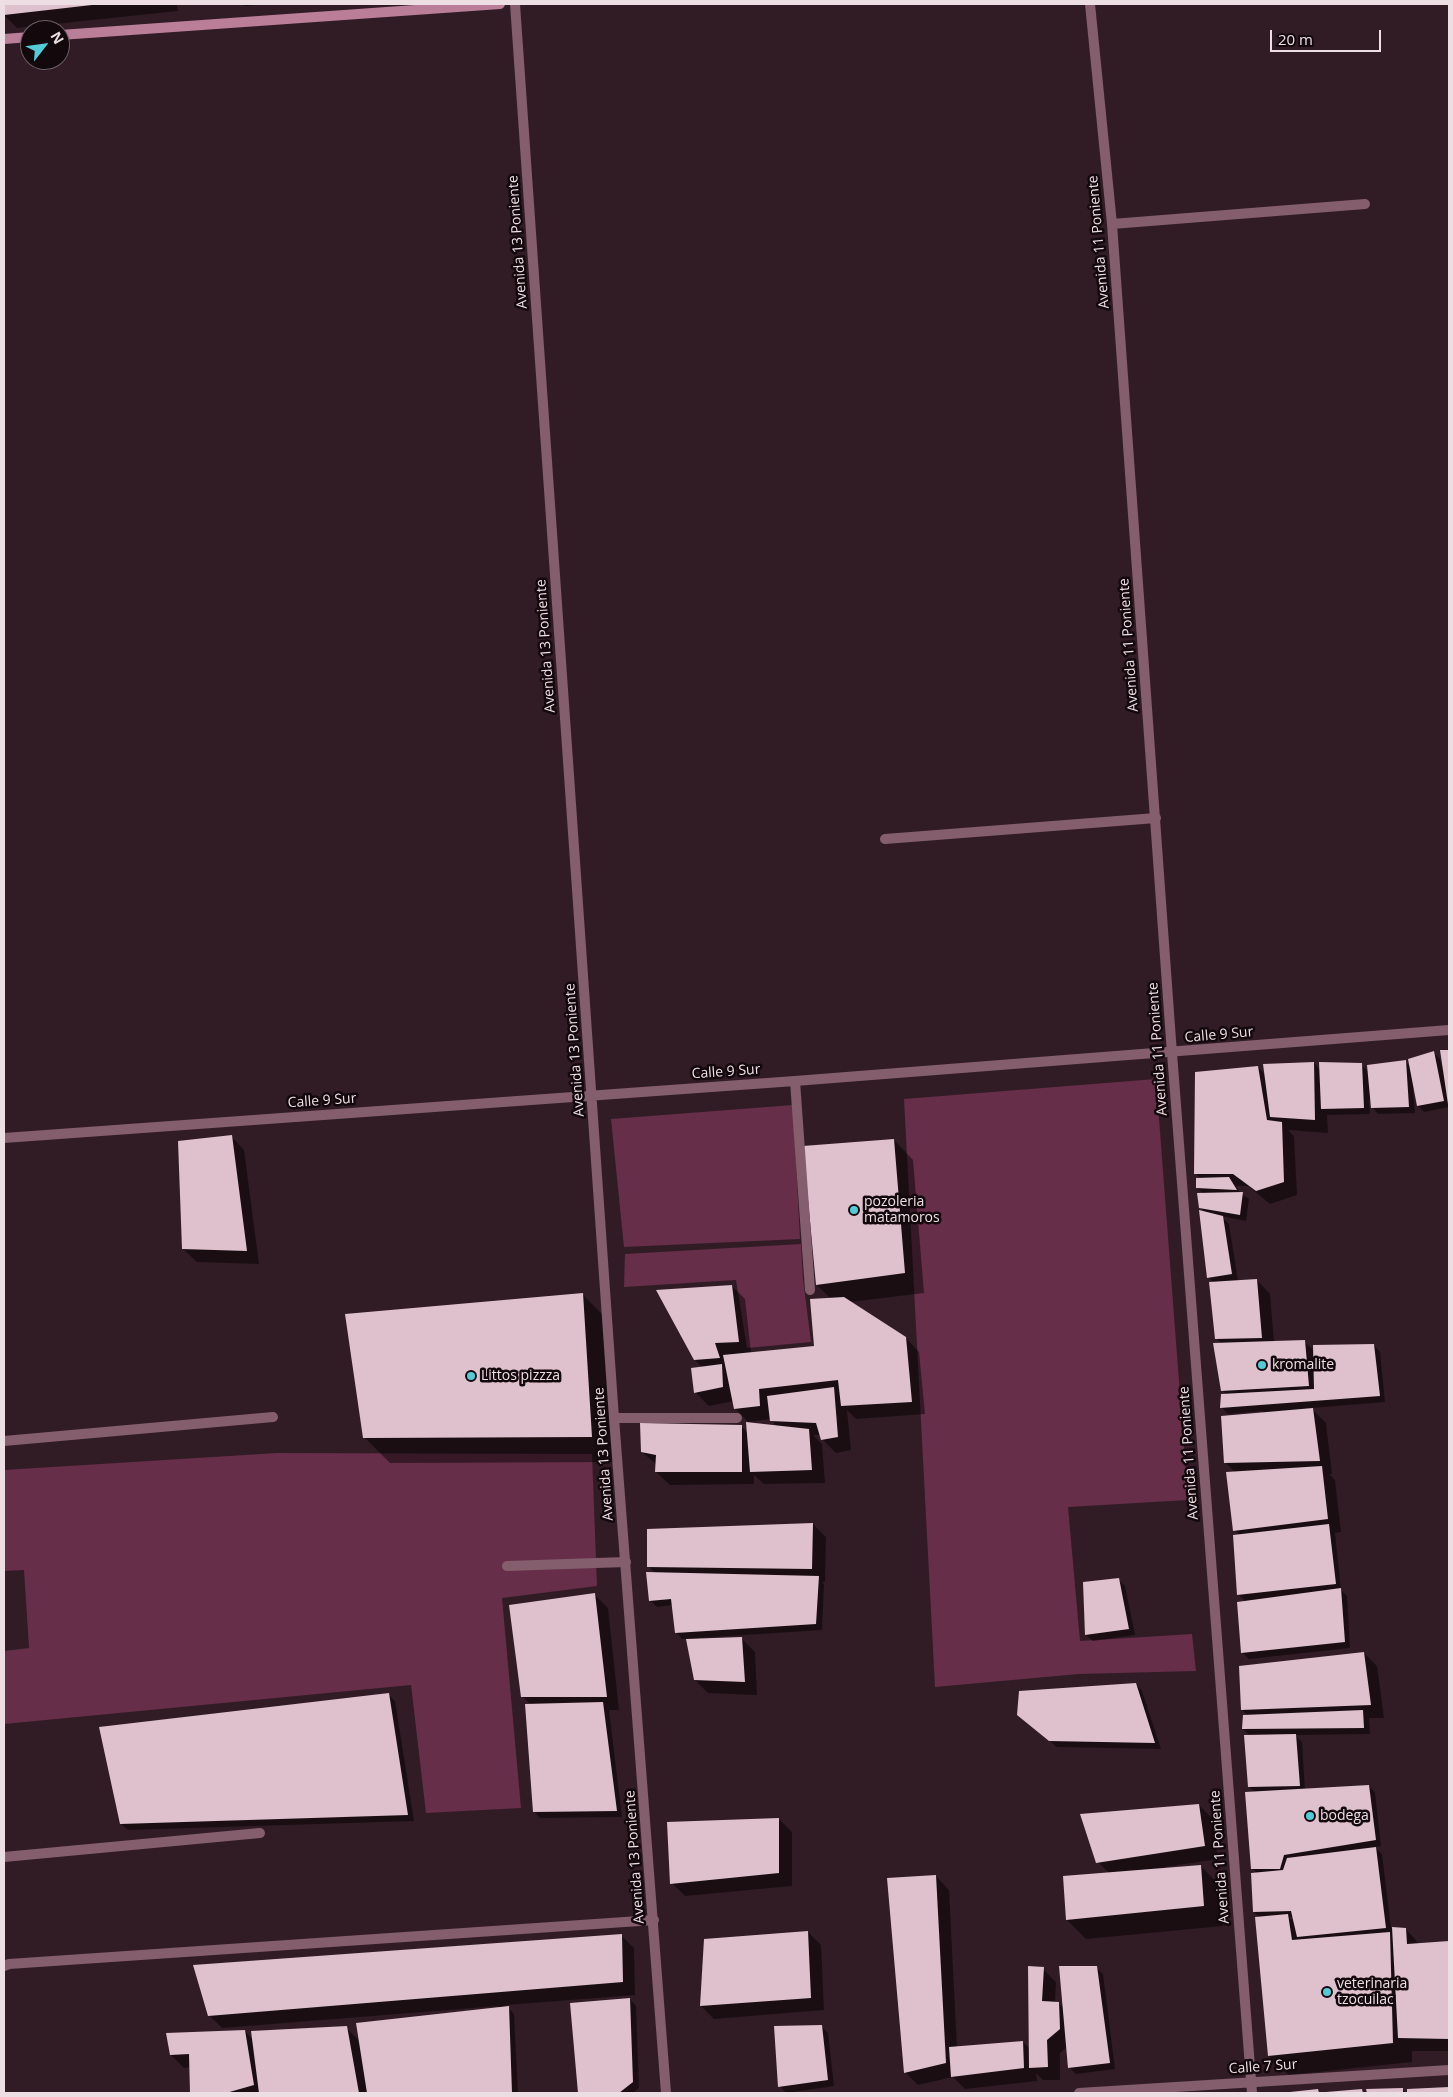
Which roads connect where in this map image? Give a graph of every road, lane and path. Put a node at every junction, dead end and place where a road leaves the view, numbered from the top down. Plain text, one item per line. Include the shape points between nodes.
1 (500, 4) edge
2 (515, 4) edge
3 (1090, 4) edge
4 (70, 34) edge
5 (20, 38) edge
6 (4, 39) edge
7 (1365, 204) dead end
8 (1112, 224) junction
9 (1156, 818) junction
10 (885, 838) dead end
11 (1449, 1030) edge
12 (1172, 1052) junction
13 (795, 1081) junction
14 (592, 1096) junction
15 (4, 1138) edge
16 (810, 1290) dead end
17 (273, 1417) dead end
18 (614, 1418) junction
19 (737, 1418) dead end
20 (4, 1441) edge
21 (626, 1562) junction
22 (507, 1566) dead end
23 (260, 1833) dead end
24 (4, 1857) edge
25 (654, 1920) junction
26 (6, 1964) edge
27 (1449, 2070) edge
28 (1251, 2081) junction
29 (666, 2093) edge
30 (1079, 2093) edge
31 (1252, 2093) edge

1 - 4 street
2 - 14 street, Avenida 13 Poniente
3 - 8 street, Avenida 11 Poniente
5 - 6 street
7 - 8 street
8 - 9 street, Avenida 11 Poniente
9 - 10 street
9 - 12 street, Avenida 11 Poniente
11 - 12 street, Calle 9 Sur
12 - 13 street, Calle 9 Sur
12 - 28 street, Avenida 11 Poniente
13 - 14 street, Calle 9 Sur
13 - 16 street
14 - 15 street, Calle 9 Sur
14 - 18 street, Avenida 13 Poniente
17 - 20 street
18 - 19 street
18 - 21 street, Avenida 13 Poniente
21 - 22 street
21 - 25 street, Avenida 13 Poniente
23 - 24 street
25 - 26 street
25 - 29 street, Avenida 13 Poniente
27 - 28 street, Calle 7 Sur
28 - 30 street, Calle 7 Sur
28 - 31 street, Avenida 11 Poniente

